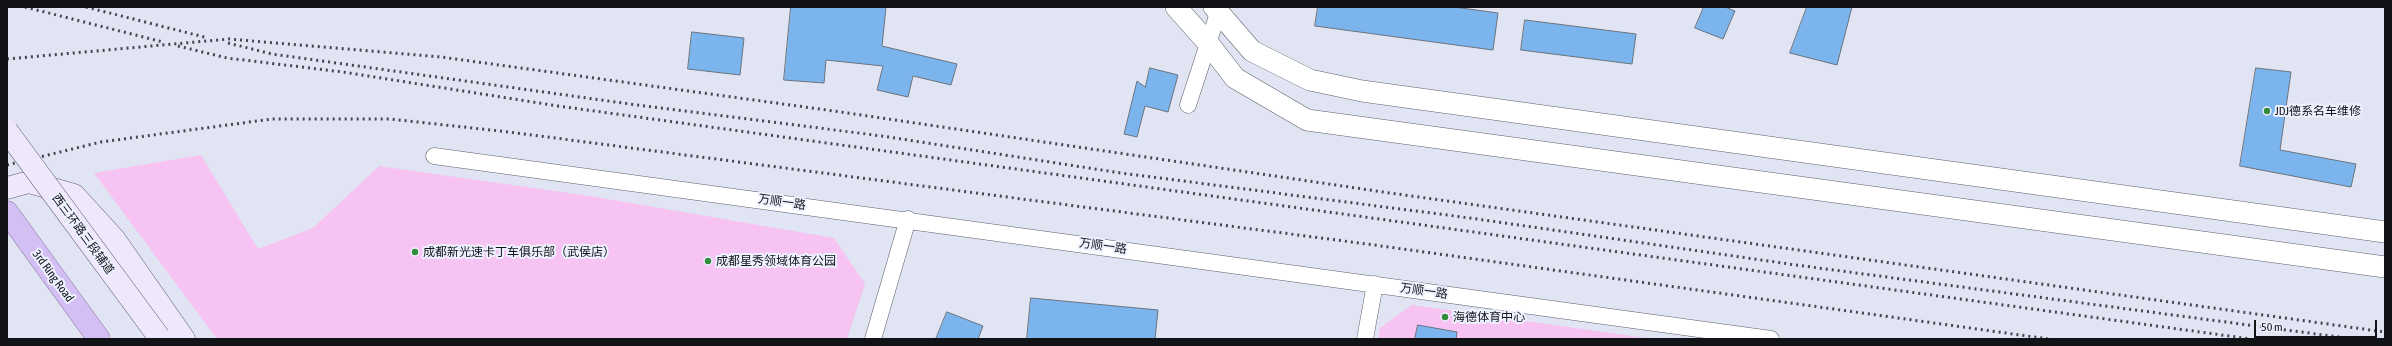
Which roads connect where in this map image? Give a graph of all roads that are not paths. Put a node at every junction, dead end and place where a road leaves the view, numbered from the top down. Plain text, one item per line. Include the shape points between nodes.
1 (1176, 7) edge
2 (1217, 9) edge
3 (1208, 43) junction
4 (1188, 105) dead end
5 (7, 131) edge
6 (434, 156) dead end
7 (7, 188) edge
8 (7, 212) edge
9 (908, 219) junction
10 (2385, 232) edge
11 (2385, 267) edge
12 (1375, 284) junction
13 (160, 338) edge
14 (99, 339) edge
15 (184, 339) edge
16 (872, 339) edge
17 (1365, 339) edge
18 (1771, 339) edge

1 - 3 street
2 - 3 street
2 - 10 street via 1252,51 1310,80 1362,91
3 - 4 street
3 - 11 street via 1235,78 1307,120
5 - 13 main road, 西三环路三段辅道, bridge
6 - 9 street, 万顺一路
7 - 15 main road via 29,182 74,195 115,240
8 - 14 highway, 3rd Ring Road
9 - 12 street, 万顺一路
9 - 16 street
12 - 17 street
12 - 18 street, 万顺一路

